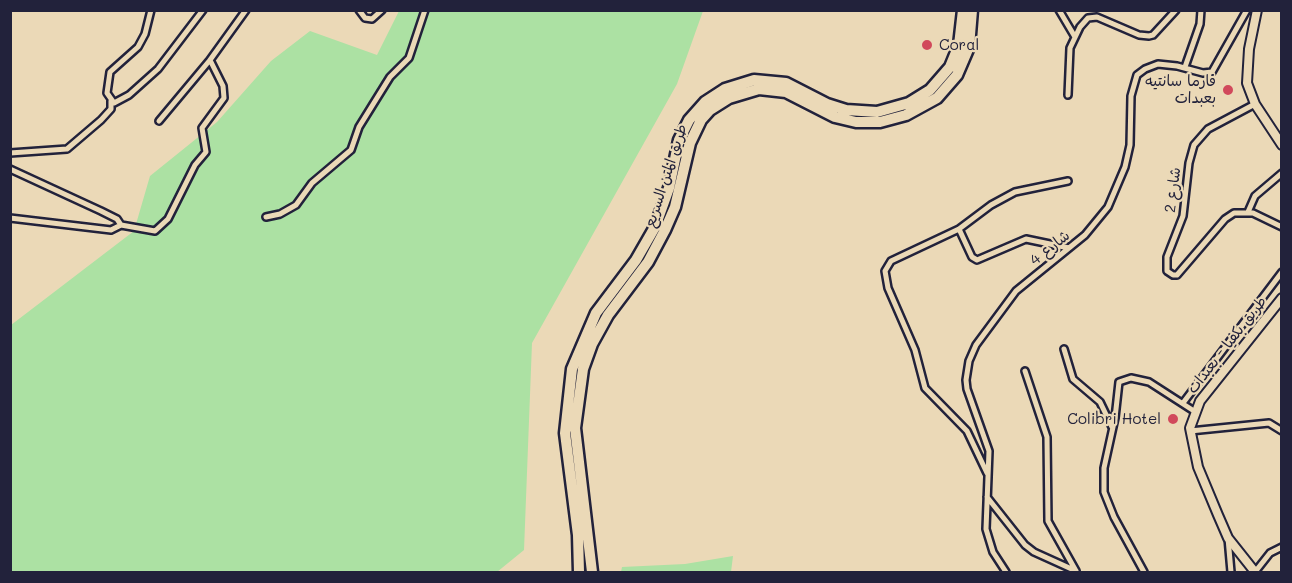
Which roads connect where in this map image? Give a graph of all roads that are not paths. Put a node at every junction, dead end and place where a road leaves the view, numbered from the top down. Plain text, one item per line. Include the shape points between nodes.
1 (151, 10) edge
2 (203, 10) edge
3 (246, 10) edge
4 (359, 10) edge
5 (382, 10) edge
6 (424, 10) edge
7 (963, 10) edge
8 (972, 10) edge
9 (1059, 10) edge
10 (1176, 10) edge
11 (1246, 10) edge
12 (1257, 10) edge
13 (1202, 11) edge
14 (1074, 37) junction
15 (210, 60) junction
16 (1185, 67) junction
17 (1068, 95) dead end
18 (111, 101) junction
19 (1255, 104) junction
20 (159, 121) dead end
21 (1281, 146) edge
22 (10, 153) edge
23 (10, 169) edge
24 (1281, 173) edge
25 (1068, 181) dead end
26 (1248, 212) junction
27 (266, 217) dead end
28 (10, 218) edge
29 (121, 225) junction
30 (1281, 227) edge
31 (958, 229) junction
32 (1069, 249) junction
33 (1281, 272) edge
34 (1281, 298) edge
35 (1064, 349) dead end
36 (1025, 371) dead end
37 (1183, 403) junction
38 (1194, 411) junction
39 (1113, 428) junction
40 (1190, 431) junction
41 (1281, 431) edge
42 (987, 475) junction
43 (987, 497) junction
44 (1228, 538) junction
45 (1281, 543) edge
46 (1281, 548) edge
47 (1077, 572) edge
48 (579, 573) edge
49 (592, 573) edge
50 (1006, 573) edge
51 (1144, 573) edge
52 (1231, 573) edge
53 (1255, 573) edge

1 - 18 street via 138,47 110,72 107,86
2 - 18 street via 158,69 119,102
3 - 15 street
4 - 5 street via 372,19
6 - 27 street via 409,58 372,105 351,150 312,183 296,205
7 - 48 highway, طريق المتن السريع via 959,45 950,67 930,90 909,103 877,112 846,110 786,83 754,80 724,89 689,120 679,140 669,188 655,227 596,314 572,369 566,433
8 - 49 highway, طريق المتن السريع via 969,47 957,75 937,98 906,115 880,122 856,122 835,117 786,92 759,89 729,98 701,120 690,143 675,207 665,230 648,262 608,315 583,369 575,428
9 - 14 street
10 - 14 street via 1153,35 1139,35 1093,16 1084,21
11 - 16 street, شارع 4 via 1215,69 1203,73
12 - 19 main road via 1246,74
13 - 16 street
14 - 17 street via 1068,61
15 - 20 street
15 - 29 street via 223,86 224,98 202,128 206,152 195,165 168,219 155,231
16 - 32 street, شارع 4 via 1158,64 1137,75 1131,96 1130,145 1125,167 1102,217
18 - 22 street via 111,109 101,120 67,149
19 - 21 main road
19 - 26 street, شارع 2 via 1208,129 1194,145 1188,163 1183,216 1167,257 1167,271 1178,275 1227,217
23 - 29 street via 117,219
24 - 26 street via 1255,196
25 - 31 street via 1015,192
26 - 30 street
28 - 29 street via 111,230
31 - 32 street via 977,260 1022,239
31 - 42 street via 891,261 884,275 915,350 925,388 967,431
32 - 42 street, شارع 4 via 1016,291 969,361 966,380 989,451
33 - 37 street
34 - 38 main road, طريق بكفيا - بعبدات
35 - 39 street via 1073,379 1100,402
36 - 47 street via 1047,437 1048,520
37 - 38 street
37 - 39 street via 1149,382 1122,379 1118,384
38 - 40 main road, طريق بكفيا - بعبدات
39 - 51 street via 1104,468 1104,492
40 - 41 street via 1269,423
40 - 44 main road, طريق بكفيا - بعبدات via 1198,467
42 - 43 street, شارع 4
43 - 47 street via 1025,545
43 - 50 street, شارع 4 via 988,539
44 - 52 street
44 - 53 main road, طريق بكفيا - بعبدات
45 - 46 street
46 - 53 street via 1270,553

